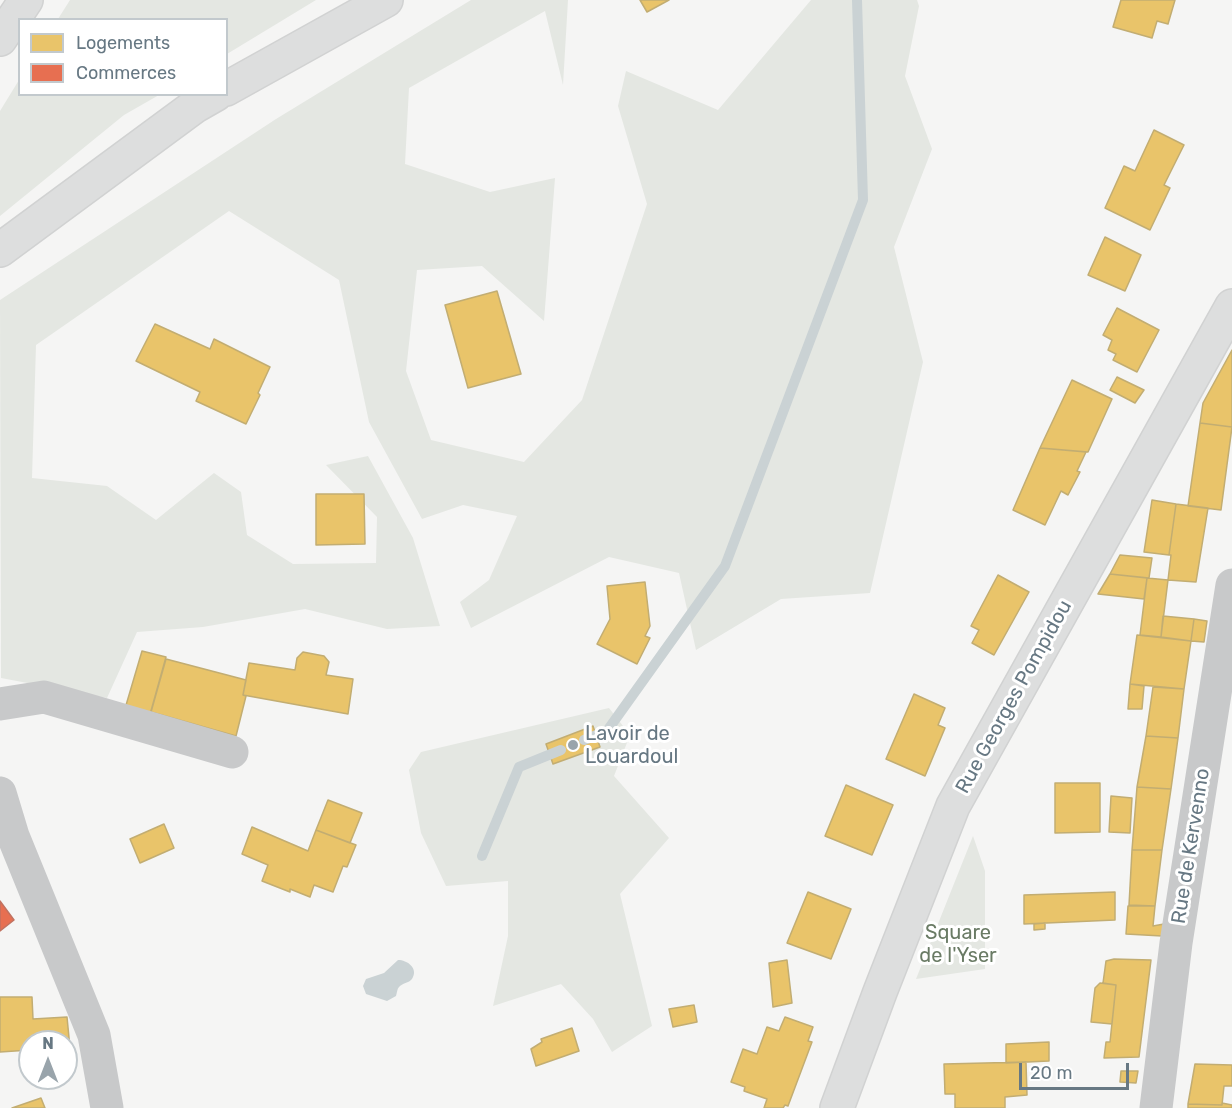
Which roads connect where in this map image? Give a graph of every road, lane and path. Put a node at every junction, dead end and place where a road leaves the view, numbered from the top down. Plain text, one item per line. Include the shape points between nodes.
1 (27, 0) edge
2 (386, 0) edge
3 (0, 39) edge
4 (228, 87) edge
5 (212, 96) edge
6 (0, 250) edge
7 (1232, 306) edge
8 (1232, 585) edge
9 (0, 704) edge
10 (232, 752) dead end
11 (0, 793) edge
12 (107, 1108) edge
13 (837, 1108) edge
14 (1156, 1108) edge

1 - 3 main road
2 - 4 main road
5 - 6 main road
7 - 13 main road, Rue Georges Pompidou via 953,806
8 - 14 street, Rue de Kervenno via 1176,943
9 - 10 street via 44,697
11 - 12 street via 13,836 94,1035

